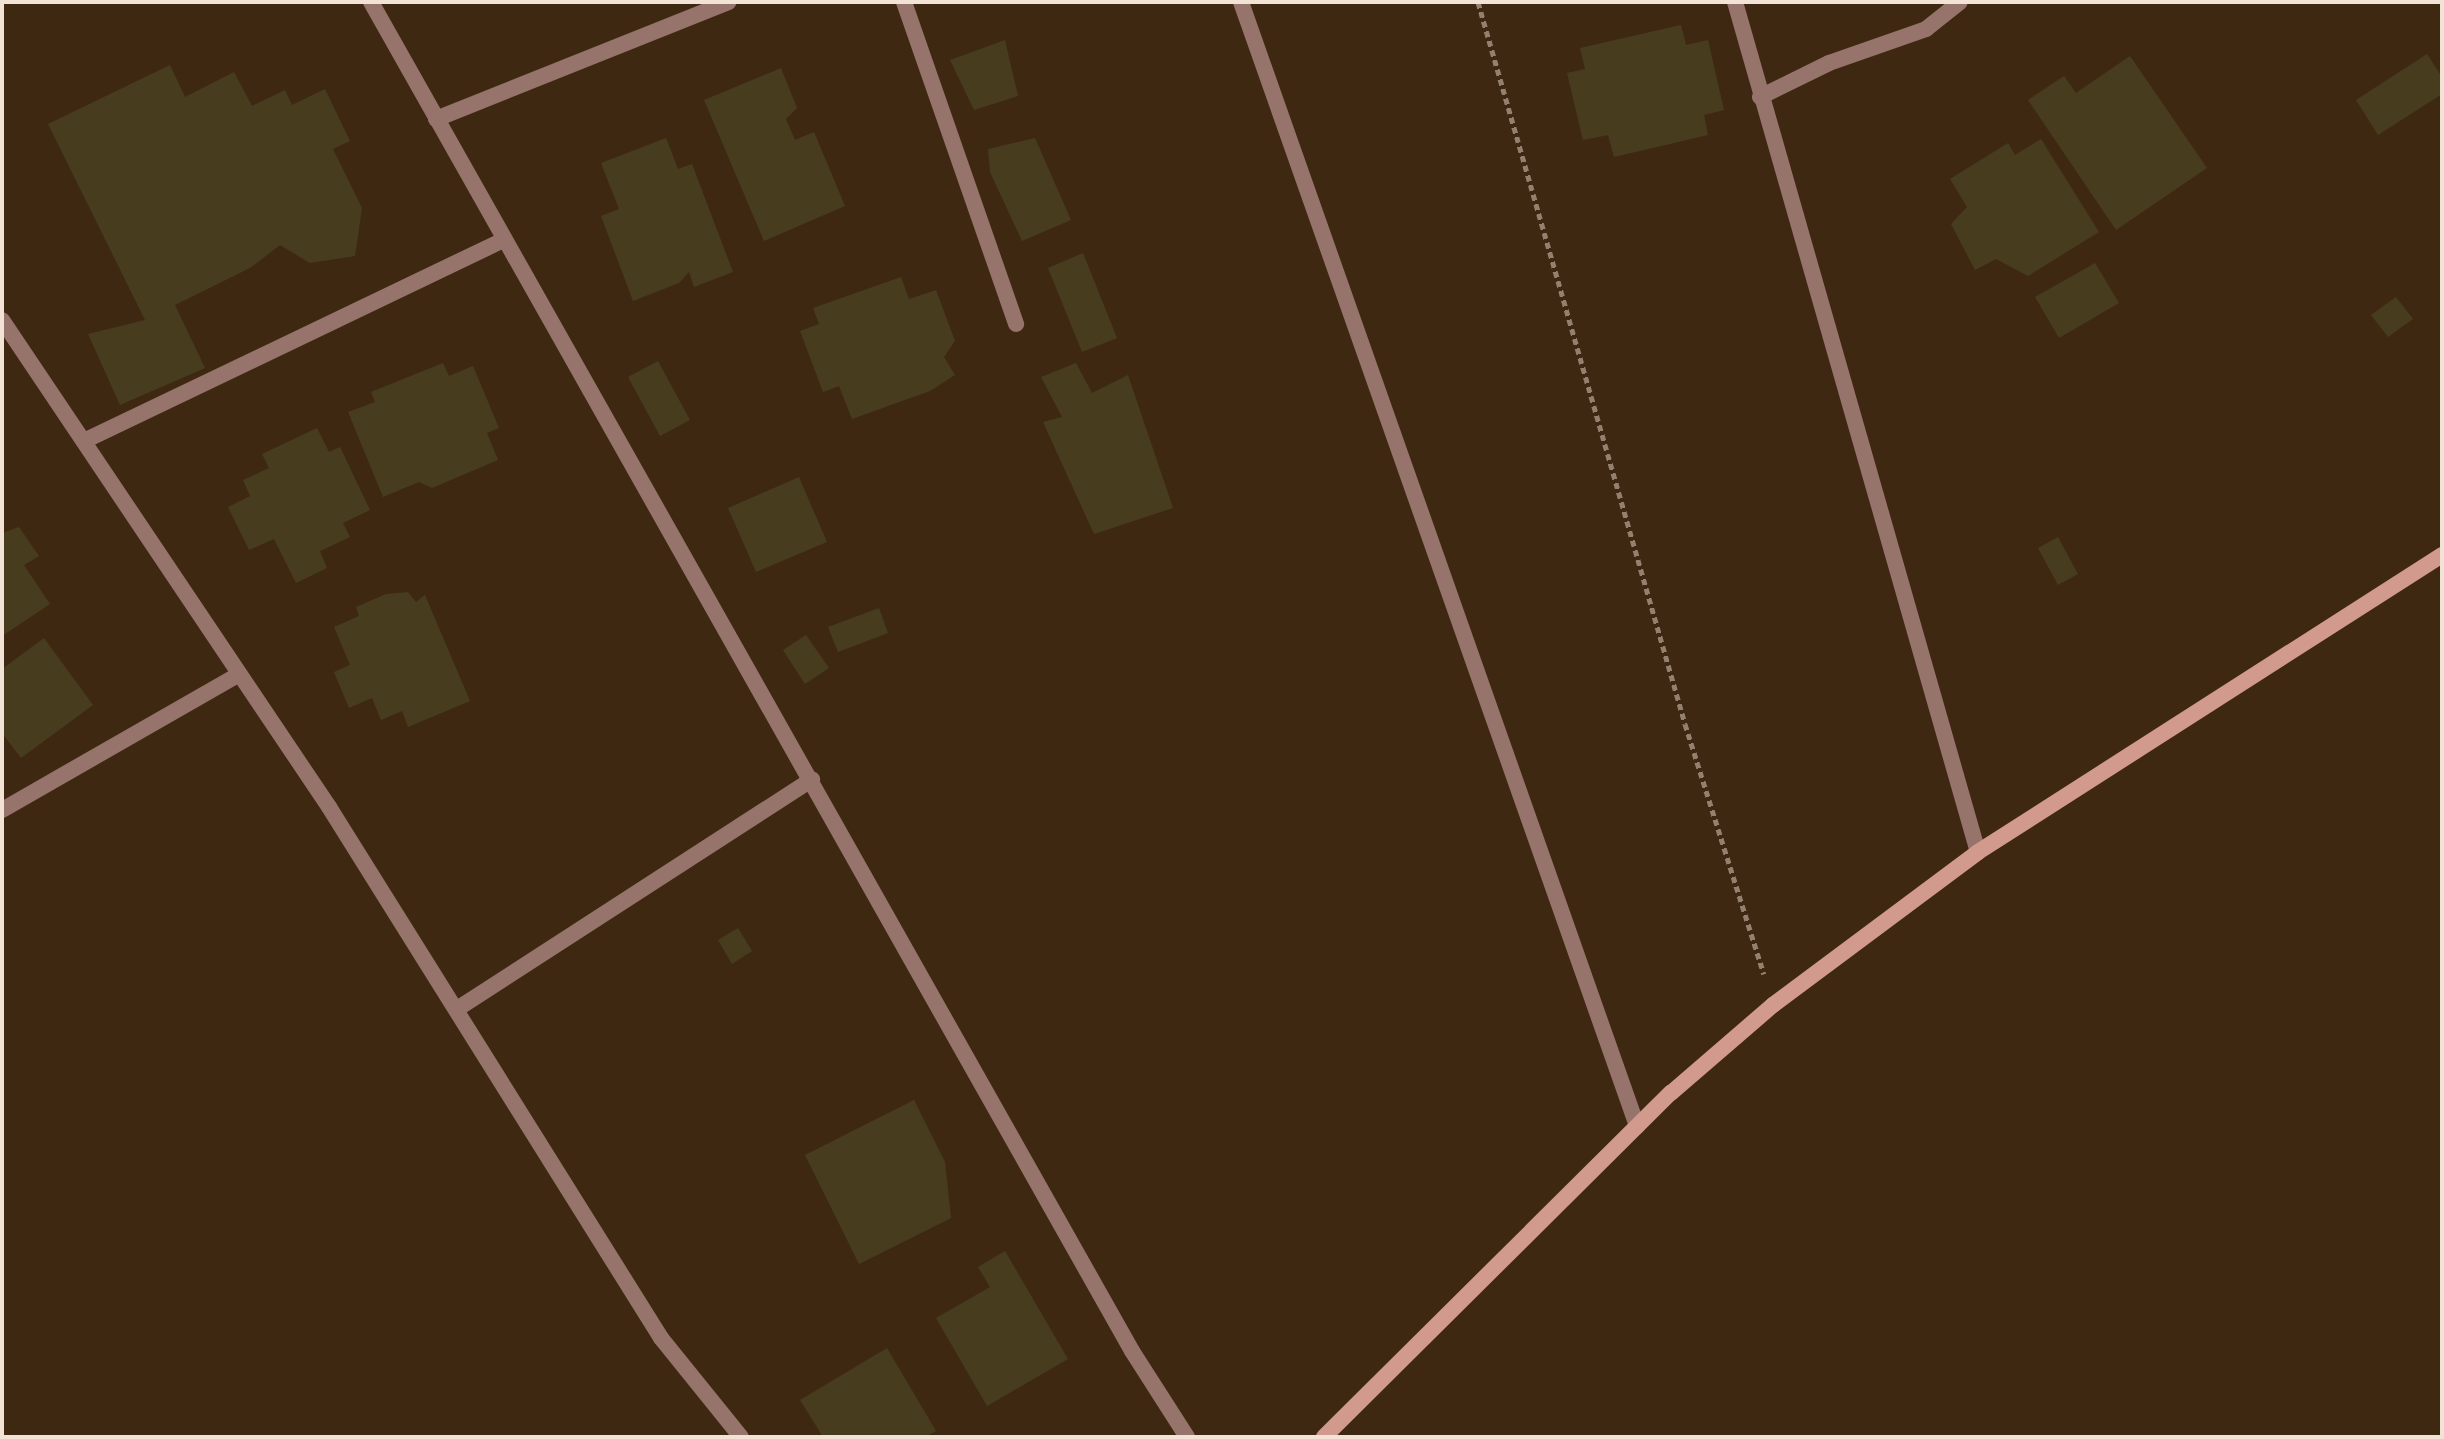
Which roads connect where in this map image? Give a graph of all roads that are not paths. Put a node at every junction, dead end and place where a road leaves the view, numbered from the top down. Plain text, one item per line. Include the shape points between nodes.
1 (371, 2) edge
2 (729, 2) edge
3 (904, 2) edge
4 (1241, 2) edge
5 (1735, 2) edge
6 (1960, 2) edge
7 (1760, 97) junction
8 (436, 119) junction
9 (503, 240) junction
10 (2, 320) edge
11 (1016, 324) dead end
12 (86, 440) junction
13 (2442, 555) edge
14 (239, 674) junction
15 (812, 779) junction
16 (2, 810) edge
17 (1978, 852) junction
18 (457, 1009) junction
19 (1637, 1126) junction
20 (741, 1437) edge
21 (1187, 1437) edge
22 (1324, 1437) edge

1 - 8 street
2 - 8 street
3 - 11 street
4 - 19 street
5 - 7 street
6 - 7 street via 1926,29 1829,63
7 - 17 street
8 - 9 street
9 - 12 street
9 - 15 street
10 - 12 street
12 - 14 street
13 - 17 main road
14 - 16 street
14 - 18 street
15 - 18 street
15 - 21 street via 1132,1351
17 - 19 main road via 1773,1005
18 - 20 street via 661,1338
19 - 22 main road

